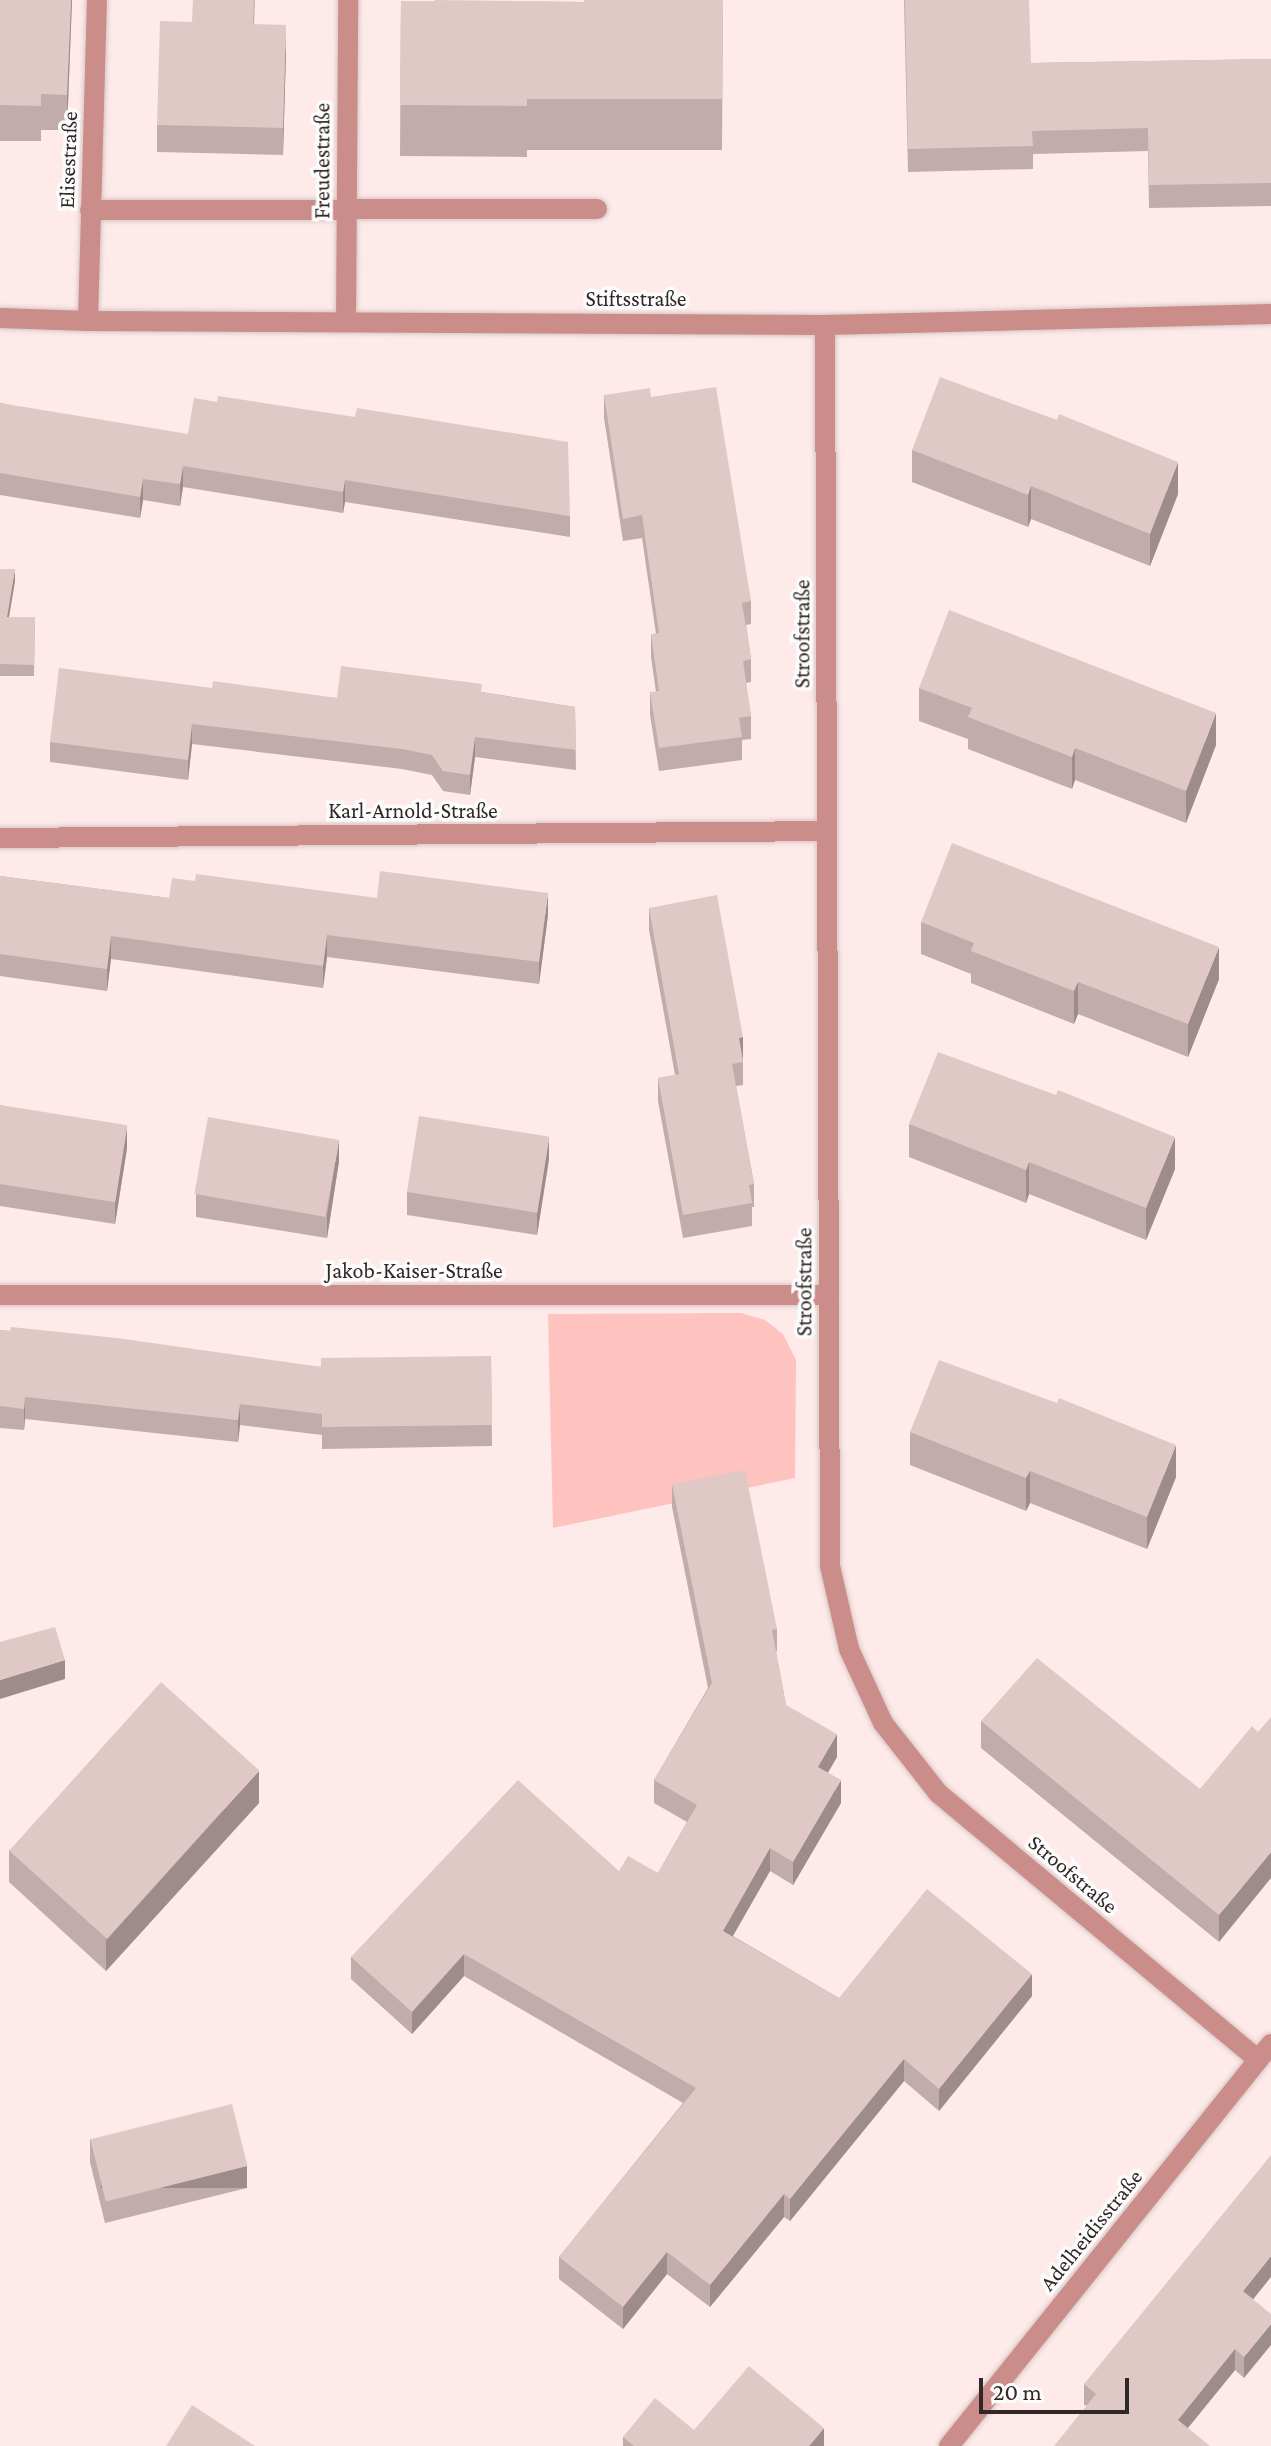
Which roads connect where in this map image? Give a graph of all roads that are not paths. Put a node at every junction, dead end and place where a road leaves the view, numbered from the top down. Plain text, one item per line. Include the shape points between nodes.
1 (97, 0) edge
2 (348, 0) edge
3 (597, 209) dead end
4 (90, 210) junction
5 (346, 210) junction
6 (1271, 314) edge
7 (0, 318) edge
8 (88, 321) junction
9 (346, 322) junction
10 (825, 325) junction
11 (827, 831) junction
12 (0, 838) edge
13 (0, 1295) edge
14 (828, 1295) junction
15 (1265, 2052) edge
16 (949, 2446) edge

1 - 4 street, Elisestraße
2 - 5 street, Freudestraße
3 - 5 street
4 - 5 street
4 - 8 street, Elisestraße
5 - 9 street, Freudestraße
6 - 10 street, Stiftsstraße
7 - 8 street, Stiftsstraße
8 - 9 street, Stiftsstraße
9 - 10 street, Stiftsstraße
10 - 11 street, Stroofstraße
11 - 12 street, Karl-Arnold-Straße
11 - 14 street, Stroofstraße
13 - 14 street, Jakob-Kaiser-Straße
14 - 15 street, Stroofstraße via 830,1566 849,1649 883,1723 938,1793
15 - 16 street, Adelheidisstraße

